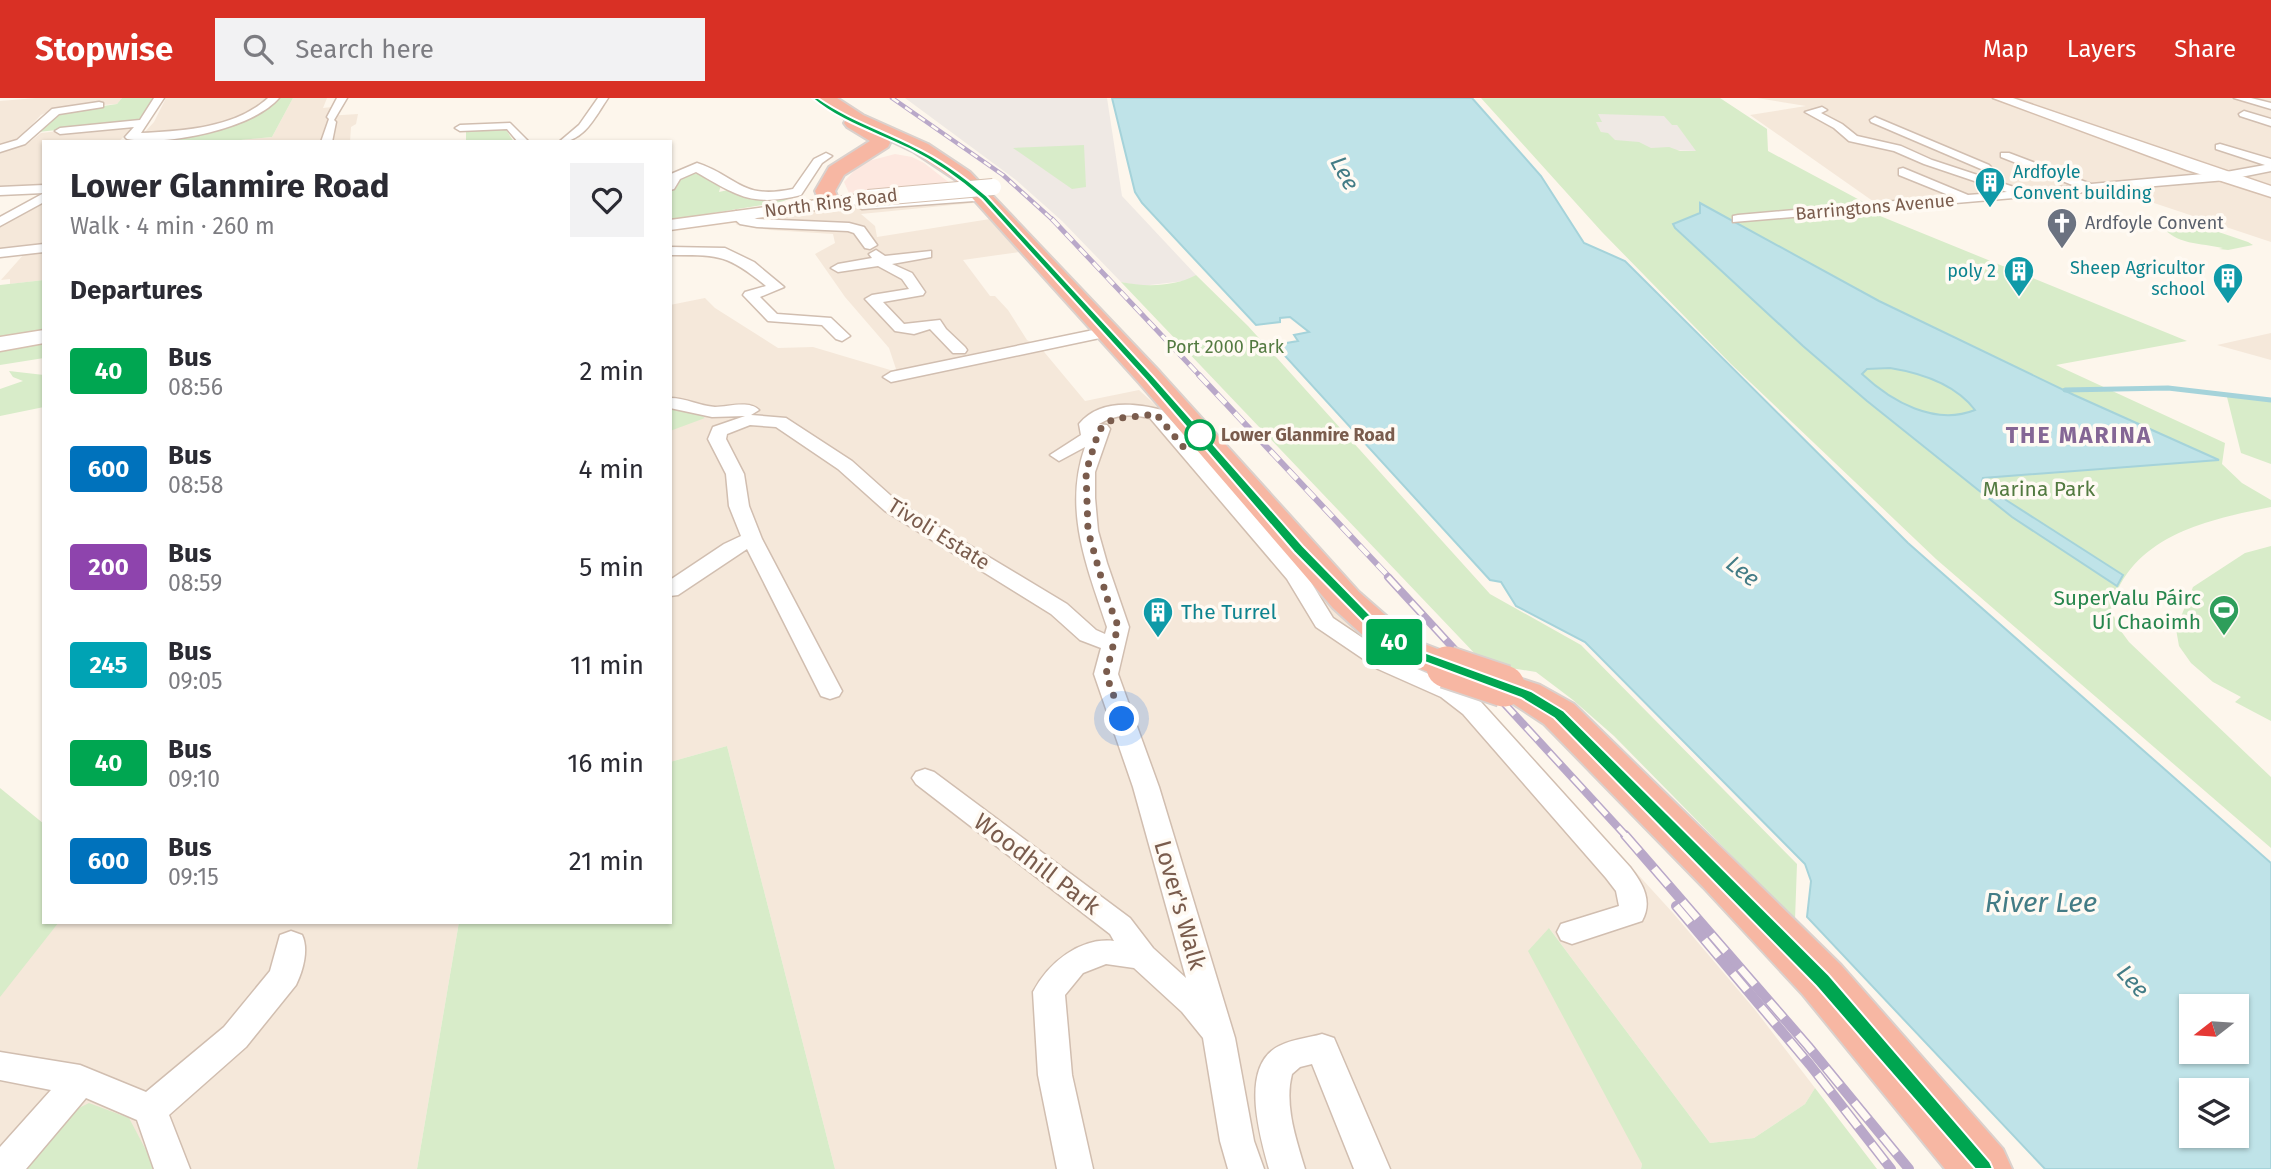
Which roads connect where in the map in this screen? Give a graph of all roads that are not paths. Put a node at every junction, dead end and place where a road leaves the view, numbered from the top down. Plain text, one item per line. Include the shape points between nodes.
1 (159, 98) edge
2 (274, 98) edge
3 (342, 98) edge
4 (603, 98) edge
5 (816, 98) edge
6 (2000, 98) edge
7 (2244, 99) edge
8 (99, 105) dead end
9 (833, 106) edge
10 (2271, 106) edge
11 (1822, 110) dead end
12 (2244, 114) dead end
13 (1875, 120) dead end
14 (144, 123) junction
15 (2271, 123) edge
16 (460, 128) dead end
17 (60, 131) dead end
18 (129, 140) edge
19 (326, 140) edge
20 (522, 140) edge
21 (567, 140) edge
22 (2220, 147) dead end
23 (0, 149) edge
24 (867, 153) junction
25 (2005, 155) dead end
26 (826, 156) dead end
27 (932, 159) junction
28 (2271, 165) edge
29 (1903, 172) dead end
30 (2221, 177) junction
31 (672, 182) edge
32 (981, 188) junction
33 (2092, 188) junction
34 (42, 189) edge
35 (0, 191) edge
36 (2046, 192) junction
37 (2271, 192) edge
38 (2026, 194) junction
39 (42, 198) edge
40 (1968, 199) junction
41 (828, 201) junction
42 (736, 215) junction
43 (1738, 219) dead end
44 (0, 222) edge
45 (672, 225) edge
46 (42, 248) edge
47 (672, 251) edge
48 (5, 252) edge
49 (876, 253) junction
50 (926, 254) dead end
51 (0, 263) edge
52 (838, 268) dead end
53 (1108, 332) junction
54 (42, 336) edge
55 (842, 336) dead end
56 (0, 344) edge
57 (959, 350) dead end
58 (891, 377) dead end
59 (672, 403) edge
60 (1167, 412) junction
61 (766, 420) junction
62 (1059, 454) dead end
63 (752, 539) junction
64 (672, 589) edge
65 (1113, 645) junction
66 (830, 691) dead end
67 (925, 778) dead end
68 (1572, 932) dead end
69 (292, 943) dead end
70 (1142, 957) junction
71 (1219, 1038) junction
72 (0, 1066) edge
73 (80, 1080) junction
74 (150, 1110) junction
75 (2, 1169) edge
76 (172, 1169) edge
77 (1074, 1169) edge
78 (1246, 1169) edge
79 (1287, 1169) edge
80 (1372, 1169) edge
81 (1982, 1169) edge

1 - 14 street
2 - 18 street via 256,112 219,126
3 - 19 street
4 - 21 street via 583,128
5 - 9 highway
6 - 30 street
7 - 10 street
8 - 23 street via 56,111 21,142
9 - 24 highway via 881,142
9 - 27 highway
9 - 32 highway via 943,161
9 - 32 highway via 931,142 968,165
11 - 38 street via 1810,112 1853,139 1897,148
12 - 15 street
13 - 36 street
14 - 17 street
14 - 18 street
16 - 20 street via 510,126
22 - 28 street
24 - 27 highway via 905,151
24 - 41 highway via 836,171 825,191
25 - 33 street
26 - 31 street via 797,192 784,195 743,194 697,167
27 - 32 highway
28 - 30 street, Barringtons Avenue
29 - 40 street
30 - 33 street, Barringtons Avenue
30 - 37 street
32 - 41 street, North Ring Road, bridge
32 - 53 highway
33 - 36 street, Barringtons Avenue
34 - 35 street
36 - 38 street, Barringtons Avenue
38 - 40 street, Barringtons Avenue
39 - 44 street
40 - 43 street, Barringtons Avenue
41 - 42 street, North Ring Road
42 - 45 street, North Ring Road
42 - 49 street via 757,223 849,227 859,230
46 - 48 street
47 - 55 street via 720,251 749,265 777,287 750,295 774,318 826,321
48 - 51 street
49 - 50 street
49 - 52 street
49 - 57 street via 907,276 918,292 871,297 900,328 935,323
53 - 58 street
53 - 60 highway
54 - 56 street
59 - 61 street, Tivoli Estate via 712,412 752,410 766,414
60 - 62 street via 1135,407 1097,417 1088,424 1090,437
60 - 65 street via 1113,419 1099,430 1086,472 1088,531 1118,626
60 - 68 street via 1296,576 1324,622 1386,663 1450,692 1472,708 1616,870 1633,895 1632,913
60 - 81 highway, bridge via 1361,615 1408,651 1526,694 1559,714 1822,981
61 - 63 street, Tivoli Estate via 730,424 719,431 717,439 735,474 739,506
61 - 65 street, Tivoli Estate via 780,422 813,442 892,507 1059,609 1088,635
63 - 64 street
63 - 66 street, Tivoli Estate
65 - 71 street, Lover's Walk via 1106,674 1146,787
67 - 70 street, Woodhill Park via 1120,926
69 - 74 street via 285,976 235,1037
70 - 71 street, Woodhill Park via 1193,1003
70 - 77 street via 1105,952 1072,964 1049,992 1055,1075
71 - 78 street, Lover's Walk
72 - 73 street
73 - 74 street
73 - 75 street
74 - 76 street
79 - 80 street via 1272,1101 1273,1076 1287,1057 1322,1048

